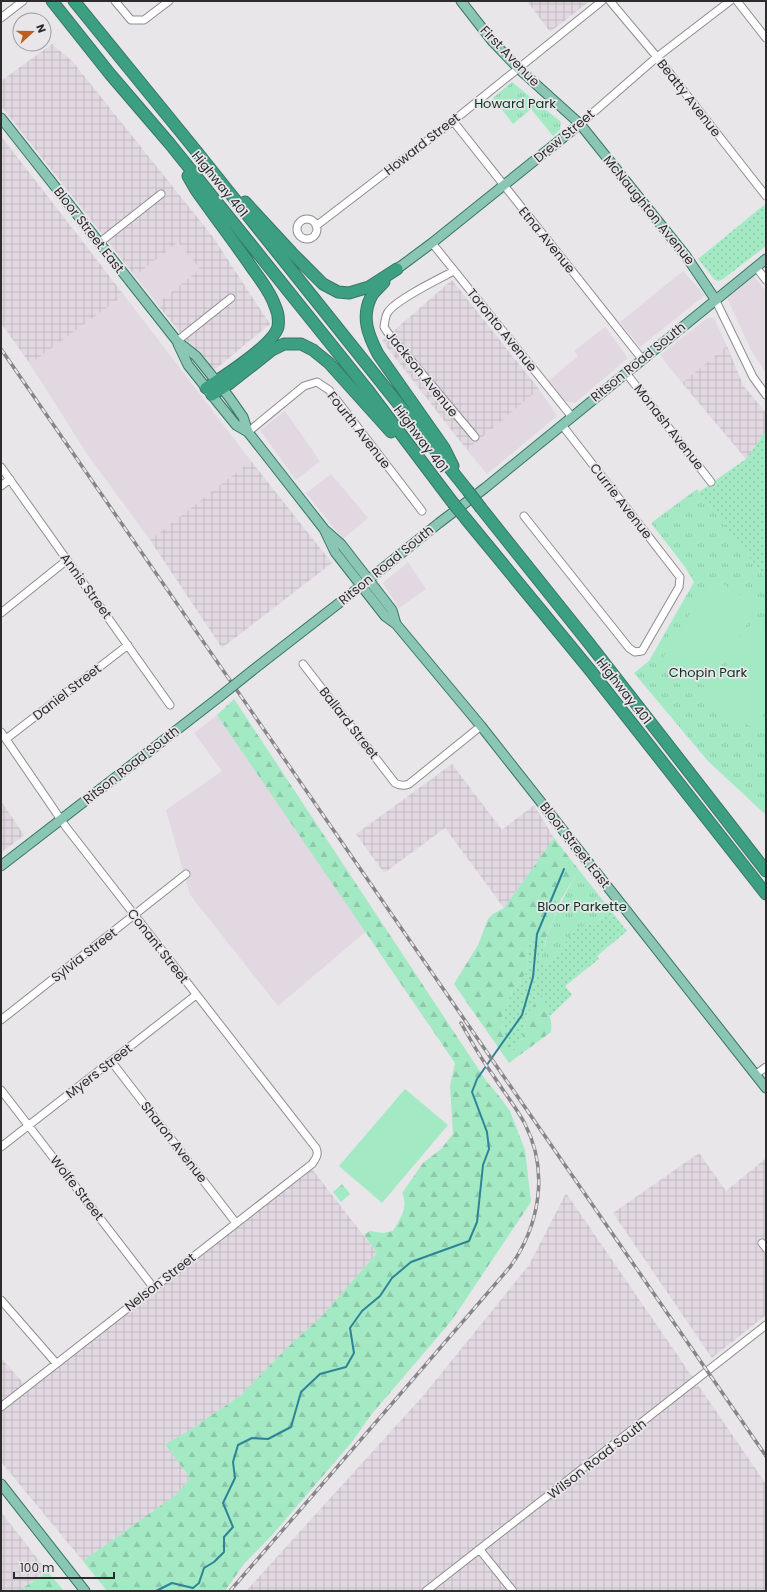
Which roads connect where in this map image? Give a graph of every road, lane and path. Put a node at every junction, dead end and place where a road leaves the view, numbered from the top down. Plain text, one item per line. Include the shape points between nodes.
1 (23, 1) edge
2 (52, 1) edge
3 (74, 1) edge
4 (115, 1) edge
5 (169, 1) edge
6 (461, 1) edge
7 (602, 1) edge
8 (610, 1) edge
9 (730, 1) edge
10 (737, 1) edge
11 (1, 18) edge
12 (766, 38) edge
13 (657, 57) junction
14 (518, 68) junction
15 (1, 118) edge
16 (453, 121) junction
17 (580, 124) junction
18 (170, 144) junction
19 (197, 152) junction
20 (503, 186) junction
21 (161, 194) dead end
22 (766, 196) edge
23 (316, 226) dead end
24 (99, 243) junction
25 (432, 243) junction
26 (766, 259) edge
27 (756, 267) junction
28 (397, 269) junction
29 (454, 271) junction
30 (766, 280) edge
31 (231, 298) dead end
32 (715, 299) junction
33 (177, 340) junction
34 (642, 360) junction
35 (626, 373) junction
36 (219, 385) junction
37 (209, 391) junction
38 (766, 395) edge
39 (572, 417) junction
40 (562, 425) junction
41 (248, 432) junction
42 (475, 438) dead end
43 (1, 467) edge
44 (10, 479) junction
45 (459, 481) junction
46 (711, 482) dead end
47 (437, 483) junction
48 (1, 486) edge
49 (422, 511) dead end
50 (524, 516) dead end
51 (324, 529) junction
52 (67, 560) junction
53 (369, 580) junction
54 (361, 586) junction
55 (1, 613) edge
56 (396, 624) junction
57 (128, 644) junction
58 (303, 664) dead end
59 (170, 705) dead end
60 (482, 726) junction
61 (1, 732) edge
62 (6, 739) junction
63 (60, 820) junction
64 (1, 866) edge
65 (766, 871) edge
66 (186, 874) dead end
67 (766, 894) edge
68 (134, 916) junction
69 (196, 996) junction
70 (1, 1020) edge
71 (112, 1061) junction
72 (766, 1067) edge
73 (755, 1075) junction
74 (766, 1088) edge
75 (1, 1090) edge
76 (28, 1126) junction
77 (1, 1147) edge
78 (317, 1157) joint
79 (236, 1223) junction
80 (153, 1287) junction
81 (1, 1300) edge
82 (766, 1326) edge
83 (56, 1364) junction
84 (1, 1407) edge
85 (1, 1484) edge
86 (480, 1550) junction
87 (85, 1591) edge
88 (426, 1591) edge
89 (513, 1591) edge

1 - 11 street
2 - 18 highway, Highway 401
3 - 19 highway, Highway 401
4 - 5 street via 131,20 144,20
6 - 14 main road, First Avenue via 493,42
7 - 14 street, Howard Street
8 - 13 street, Beatty Avenue
9 - 13 street, Drew Street
10 - 12 street
13 - 17 street, Drew Street
13 - 22 street, Beatty Avenue
14 - 16 street, Howard Street
14 - 17 main road, First Avenue
15 - 24 main road, Bloor Street East
16 - 20 street, Etna Avenue
16 - 23 street, Howard Street
17 - 20 main road, Drew Street
17 - 32 main road, McNaughton Avenue via 686,256
18 - 36 highway via 196,190 266,287 278,315 278,327 274,335
18 - 47 highway, Highway 401 via 367,389
19 - 28 highway via 323,284 338,292 349,293 369,287
19 - 45 highway, Highway 401
20 - 25 main road, Drew Street
20 - 34 street, Etna Avenue
21 - 24 street
24 - 33 main road, Bloor Street East
25 - 28 main road, Drew Street
25 - 29 street, Toronto Avenue
26 - 27 main road, Ritson Road South
27 - 30 street
27 - 32 main road, Ritson Road South
28 - 45 highway via 372,295 366,309 366,325 370,339 444,448
29 - 39 street, Toronto Avenue
29 - 42 street, Jackson Avenue via 393,306 387,313 384,327
31 - 33 street
32 - 34 main road, Ritson Road South
32 - 38 street via 753,377
33 - 36 main road, Bloor Street East via 196,356
33 - 37 main road, Bloor Street East via 188,365
34 - 35 main road, Ritson Road South
35 - 39 main road, Ritson Road South
35 - 46 street, Monash Avenue
36 - 37 highway
36 - 41 main road, Bloor Street East via 243,417
36 - 47 highway via 272,350 284,344 301,344 328,363
37 - 41 main road, Bloor Street East via 236,425
39 - 40 main road, Ritson Road South
40 - 50 street, Currie Avenue via 680,577 679,586 642,651 634,652 629,648
40 - 53 main road, Ritson Road South
41 - 49 street, Fourth Avenue via 304,386 317,382 329,390
41 - 51 main road, Bloor Street East
43 - 44 street, Annis Street
44 - 48 street
44 - 52 street, Annis Street
45 - 65 highway, Highway 401, bridge
47 - 67 highway, Highway 401, bridge via 590,670
51 - 53 main road, Bloor Street East via 341,544
51 - 54 main road, Bloor Street East via 335,552
52 - 55 street
52 - 57 street, Annis Street
53 - 54 main road, Ritson Road South
53 - 56 main road, Bloor Street East via 392,610
54 - 56 main road, Bloor Street East via 385,616
54 - 63 main road, Ritson Road South, bridge
56 - 60 main road, Bloor Street East
57 - 59 street, Annis Street
57 - 62 street, Daniel Street
58 - 60 street, Ballard Street via 395,783 402,786 409,784
60 - 73 main road, Bloor Street East
61 - 62 street, Conant Street
62 - 63 street, Conant Street
63 - 64 main road, Ritson Road South
63 - 68 street, Conant Street
66 - 68 street, Sylvia Street
68 - 69 street, Conant Street
68 - 70 street, Sylvia Street
69 - 71 street, Myers Street
69 - 78 street, Conant Street via 316,1148
71 - 76 street, Myers Street
71 - 79 street, Sharon Avenue
72 - 73 street
73 - 74 main road, Bloor Street East
75 - 76 street, Wolfe Street
76 - 77 street, Myers Street
76 - 80 street, Wolfe Street
78 - 79 street, Nelson Street via 312,1164
79 - 80 street, Nelson Street
80 - 83 street, Nelson Street
81 - 83 street
82 - 86 street, Wilson Road South
83 - 84 street, Nelson Street
85 - 87 main road
86 - 88 street, Wilson Road South
86 - 89 street

